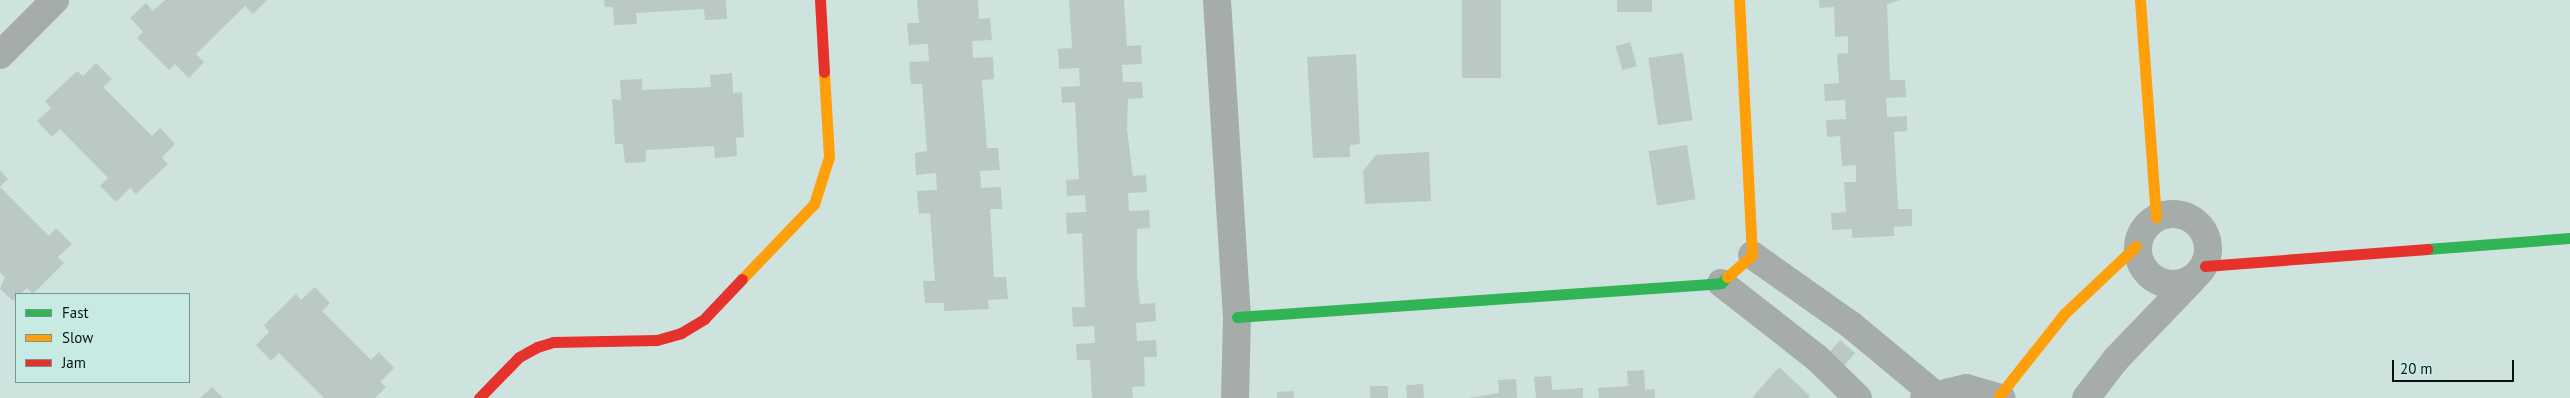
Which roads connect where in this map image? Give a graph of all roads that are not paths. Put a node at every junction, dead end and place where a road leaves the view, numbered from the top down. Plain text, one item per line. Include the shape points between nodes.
1 (55, 0) edge
2 (820, 0) edge
3 (1217, 0) edge
4 (1739, 0) edge
5 (2140, 0) edge
6 (0, 55) edge
7 (2156, 217) junction
8 (2570, 238) edge
9 (2136, 246) junction
10 (1752, 255) junction
11 (2199, 273) junction
12 (1721, 283) junction
13 (1237, 317) junction
14 (1928, 396) edge
15 (2000, 397) edge
16 (479, 398) edge
17 (1235, 398) edge
18 (1858, 398) edge
19 (2086, 398) edge

1 - 6 street
2 - 16 street via 829,158 814,204 704,319 681,333 657,340 553,342 537,347 519,357
3 - 13 street
4 - 10 street
5 - 7 street
7 - 9 street via 2143,229
7 - 11 street via 2174,214 2192,219 2204,232 2209,250
8 - 11 street
9 - 11 street via 2140,266 2154,280 2173,285
9 - 15 street via 2064,314
10 - 12 street
10 - 14 street via 1851,325
11 - 19 street via 2116,359
12 - 13 street
12 - 18 street via 1818,358
13 - 17 street
14 - 15 street via 1966,388

